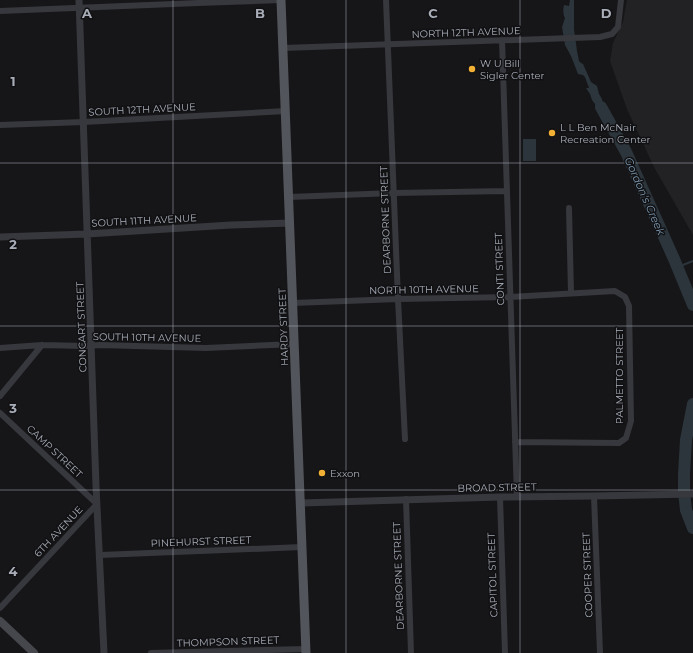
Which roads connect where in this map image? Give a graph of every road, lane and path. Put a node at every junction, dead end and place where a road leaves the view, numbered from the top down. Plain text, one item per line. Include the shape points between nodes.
1 (79, 0) edge
2 (281, 0) edge
3 (386, 0) edge
4 (621, 0) edge
5 (80, 8) junction
6 (0, 11) edge
7 (502, 40) junction
8 (388, 45) junction
9 (283, 48) junction
10 (286, 111) junction
11 (84, 122) junction
12 (0, 125) edge
13 (507, 191) junction
14 (394, 193) junction
15 (289, 197) junction
16 (569, 208) dead end
17 (290, 223) junction
18 (88, 234) junction
19 (0, 237) edge
20 (571, 293) junction
21 (510, 297) junction
22 (625, 297) joint
23 (398, 299) junction
24 (293, 303) junction
25 (294, 344) junction
26 (42, 345) junction
27 (92, 346) junction
28 (0, 348) edge
29 (0, 396) edge
30 (0, 413) edge
31 (405, 439) dead end
32 (515, 442) junction
33 (693, 494) edge
34 (594, 496) junction
35 (500, 497) junction
36 (517, 497) junction
37 (406, 499) junction
38 (301, 503) junction
39 (97, 504) junction
40 (302, 547) junction
41 (100, 555) junction
42 (0, 608) edge
43 (0, 621) edge
44 (306, 651) edge
45 (34, 653) edge
46 (104, 653) edge
47 (151, 653) edge
48 (411, 653) edge
49 (505, 653) edge
50 (600, 653) edge

1 - 5 street, CONCART STREET
2 - 5 street
2 - 9 main road, HARDY STREET
3 - 8 street, DEARBORNE STREET
4 - 7 street, NORTH 12TH AVENUE via 618,27 612,34 587,38
5 - 6 street
5 - 11 street, CONCART STREET
7 - 8 street, NORTH 12TH AVENUE
7 - 13 street, CONTI STREET
8 - 9 street, NORTH 12TH AVENUE
8 - 14 street, DEARBORNE STREET
9 - 10 main road, HARDY STREET
10 - 11 street, SOUTH 12TH AVENUE
10 - 15 main road, HARDY STREET
11 - 12 street, SOUTH 12TH AVENUE
11 - 18 street, CONCART STREET
13 - 14 street
13 - 21 street, CONTI STREET
14 - 15 street
14 - 23 street, DEARBORNE STREET
15 - 17 main road, HARDY STREET
16 - 20 street
17 - 18 street, SOUTH 11TH AVENUE
17 - 24 main road, HARDY STREET
18 - 19 street, SOUTH 11TH AVENUE
18 - 27 street, CONCART STREET
20 - 21 street, NORTH 10TH AVENUE
20 - 22 street, NORTH 10TH AVENUE via 616,291
21 - 23 street, NORTH 10TH AVENUE
21 - 32 street, CONTI STREET
22 - 32 street, PALMETTO STREET via 629,306 631,421 626,438 619,443
23 - 24 street, NORTH 10TH AVENUE
23 - 31 street, DEARBORNE STREET
24 - 25 main road, HARDY STREET
25 - 27 street, SOUTH 10TH AVENUE via 206,348
25 - 38 main road, HARDY STREET
26 - 27 street, SOUTH 10TH AVENUE
26 - 28 street, SOUTH 10TH AVENUE
26 - 29 street
27 - 39 street, CONCART STREET
30 - 39 street, CAMP STREET
32 - 36 street, CONTI STREET
33 - 34 street, BROAD STREET
34 - 36 street, BROAD STREET
34 - 50 street, COOPER STREET
35 - 36 street, BROAD STREET
35 - 37 street, BROAD STREET
35 - 49 street, CAPITOL STREET
37 - 38 street, BROAD STREET
37 - 48 street, DEARBORNE STREET
38 - 40 main road, HARDY STREET
39 - 41 street, CONCART STREET
39 - 42 street, 6TH AVENUE
40 - 41 street, PINEHURST STREET
40 - 44 main road, HARDY STREET
41 - 46 street, CONCART STREET
43 - 45 main road
44 - 47 street, THOMPSON STREET

